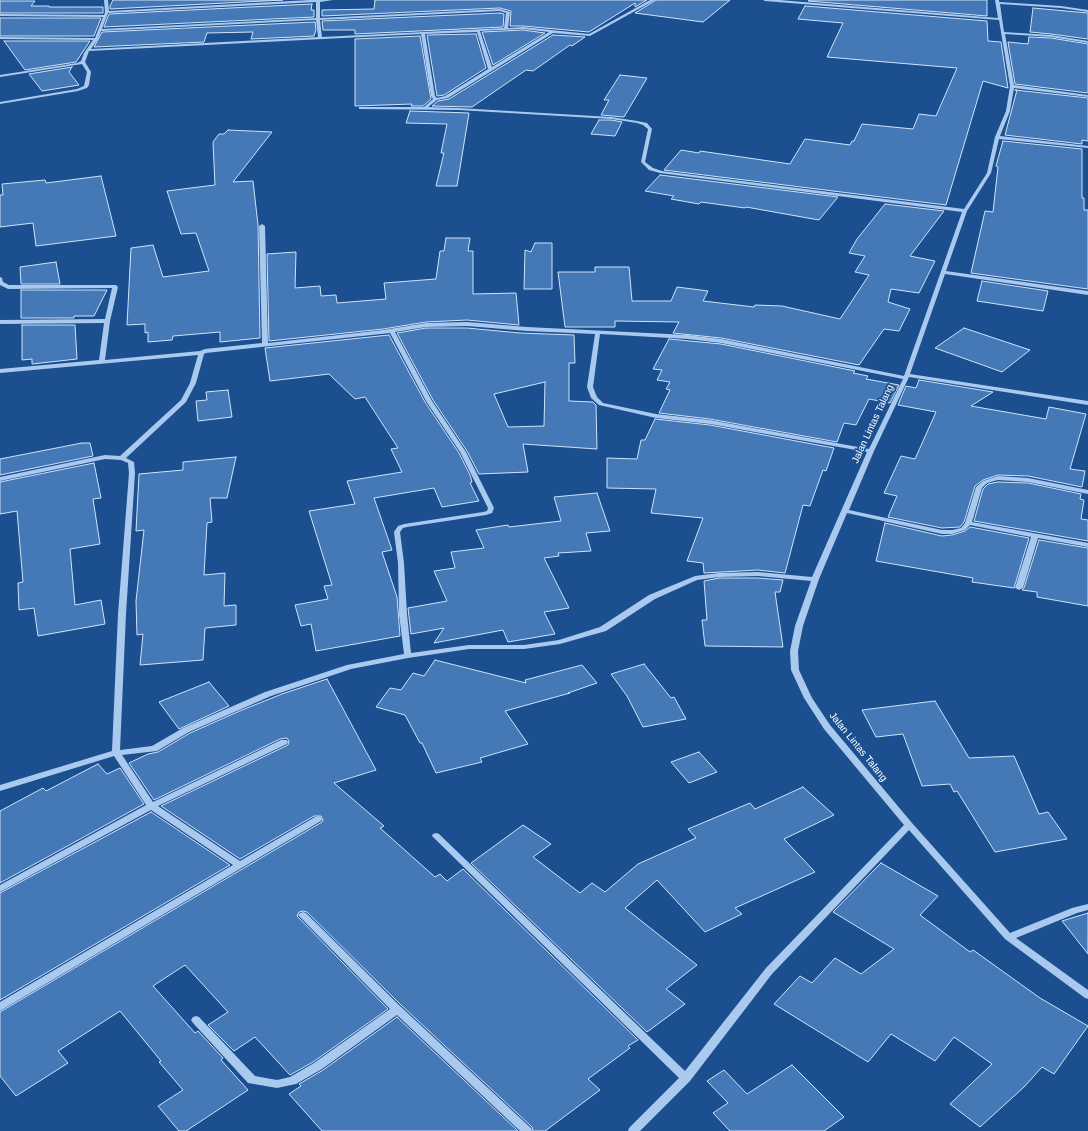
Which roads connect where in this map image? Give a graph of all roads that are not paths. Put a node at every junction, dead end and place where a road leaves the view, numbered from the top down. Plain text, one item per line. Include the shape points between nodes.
1 (106, 0) edge
2 (318, 0) edge
3 (331, 0) edge
4 (653, 0) edge
5 (765, 0) edge
6 (998, 1) edge
7 (1088, 11) edge
8 (106, 14) junction
9 (0, 15) edge
10 (318, 19) junction
11 (1000, 19) junction
12 (506, 28) junction
13 (100, 30) junction
14 (478, 30) junction
15 (552, 32) junction
16 (423, 33) junction
17 (1004, 33) junction
18 (0, 38) edge
19 (320, 38) junction
20 (96, 39) junction
21 (1088, 42) edge
22 (87, 52) junction
23 (83, 62) junction
24 (490, 68) junction
25 (0, 76) edge
26 (1012, 86) junction
27 (1088, 96) edge
28 (436, 99) junction
29 (0, 103) edge
30 (426, 107) junction
31 (361, 108) dead end
32 (997, 137) junction
33 (1088, 147) edge
34 (965, 211) junction
35 (262, 226) dead end
36 (943, 272) junction
37 (0, 279) edge
38 (1088, 293) edge
39 (107, 321) junction
40 (0, 322) edge
41 (392, 331) junction
42 (598, 332) junction
43 (265, 344) junction
44 (201, 353) junction
45 (102, 361) junction
46 (0, 372) edge
47 (906, 377) junction
48 (1088, 403) edge
49 (871, 450) junction
50 (122, 458) junction
51 (0, 479) edge
52 (1088, 492) edge
53 (846, 511) junction
54 (968, 524) junction
55 (1035, 535) junction
56 (1088, 545) edge
57 (815, 579) junction
58 (1019, 588) dead end
59 (408, 656) junction
60 (284, 742) dead end
61 (116, 753) junction
62 (0, 788) edge
63 (151, 806) junction
64 (318, 819) dead end
65 (909, 825) junction
66 (436, 836) dead end
67 (240, 865) junction
68 (0, 889) edge
69 (1088, 907) edge
70 (302, 915) dead end
71 (1008, 937) junction
72 (1088, 995) edge
73 (0, 1007) edge
74 (397, 1009) junction
75 (196, 1020) dead end
76 (686, 1078) junction
77 (527, 1131) edge
78 (633, 1131) edge

1 - 8 street
2 - 3 street
2 - 8 street
2 - 10 street
4 - 15 street via 594,33 582,35
5 - 11 street
6 - 7 street
6 - 11 street, Jalan Lintas Talang
8 - 9 street
8 - 13 street
10 - 12 street via 500,10 508,12
10 - 13 street
10 - 19 street
11 - 17 street, Jalan Lintas Talang
12 - 14 street
12 - 15 street
13 - 20 street
14 - 16 street
14 - 24 street
15 - 24 street
16 - 19 street
16 - 28 street via 433,96
17 - 21 street via 1051,36
17 - 26 street, Jalan Lintas Talang
18 - 20 street
19 - 22 street
20 - 22 street
22 - 23 street
23 - 25 street
23 - 29 street via 89,72 86,87
24 - 28 street via 446,97
26 - 27 street
26 - 32 street, Jalan Lintas Talang via 1008,112
28 - 30 street
30 - 31 street
30 - 34 street via 611,118 638,122 650,129 643,162 651,169 662,172
32 - 33 street
32 - 34 street, Jalan Lintas Talang via 989,173
34 - 36 street, Jalan Lintas Talang
35 - 43 street
36 - 38 street
36 - 47 street, Jalan Lintas Talang
37 - 39 street via 1,283 8,287 114,286
39 - 40 street
39 - 45 street
41 - 42 street via 467,324 527,330
41 - 43 street
41 - 59 street via 429,401 463,452 491,508 490,512 484,514 406,525 400,527 397,532
42 - 47 street via 721,341
42 - 49 street via 590,387 594,398 601,404 656,416 710,422
43 - 44 street
44 - 45 street
44 - 50 street via 194,383 184,401
45 - 46 street
47 - 48 street
47 - 49 street, Jalan Lintas Talang
49 - 53 street, Jalan Lintas Talang
50 - 51 street via 105,457
50 - 61 street via 131,462 132,473
52 - 54 street via 1028,480 998,478 979,487
53 - 54 street via 942,532 963,529
53 - 57 street, Jalan Lintas Talang
54 - 55 street
55 - 56 street
55 - 58 street
57 - 59 street via 758,574 695,578 652,597 603,630 560,642 524,647 469,647
57 - 65 street, Jalan Lintas Talang via 799,626 794,651 795,670 808,698 827,727
59 - 61 street via 350,667 283,689 186,730 154,749
60 - 63 street
61 - 62 street
61 - 63 street
63 - 67 street
63 - 68 street
64 - 67 street
65 - 71 street, Jalan Lintas Talang
65 - 76 street via 770,971
66 - 76 street
67 - 73 street
69 - 71 street
70 - 74 street
71 - 72 street, Jalan Lintas Talang
74 - 75 street via 318,1066 292,1081 277,1084 252,1080
74 - 77 street
76 - 78 street

